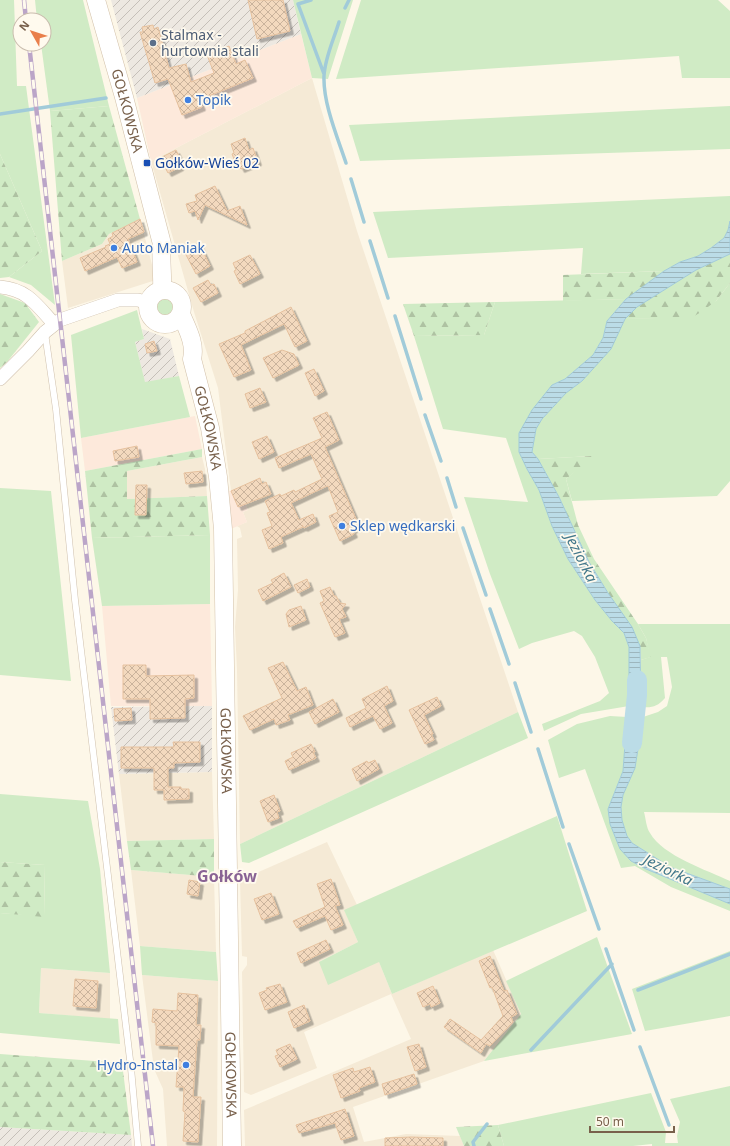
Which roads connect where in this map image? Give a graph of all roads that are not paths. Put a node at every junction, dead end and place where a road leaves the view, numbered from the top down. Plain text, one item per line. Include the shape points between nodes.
1 (96, 0) edge
2 (0, 287) edge
3 (168, 292) junction
4 (149, 303) junction
5 (174, 318) junction
6 (49, 328) junction
7 (0, 379) edge
8 (138, 1146) edge
9 (232, 1146) edge

1 - 3 street, GOŁKOWSKA via 162,244 163,269
2 - 6 street via 26,295
3 - 4 street via 155,293
3 - 5 street via 181,302 182,308
4 - 5 street via 153,318 163,324
4 - 6 street via 138,300 112,302 64,318
5 - 9 street, GOŁKOWSKA via 186,353 192,359 210,428 223,529
6 - 7 street
6 - 8 lane via 75,600

